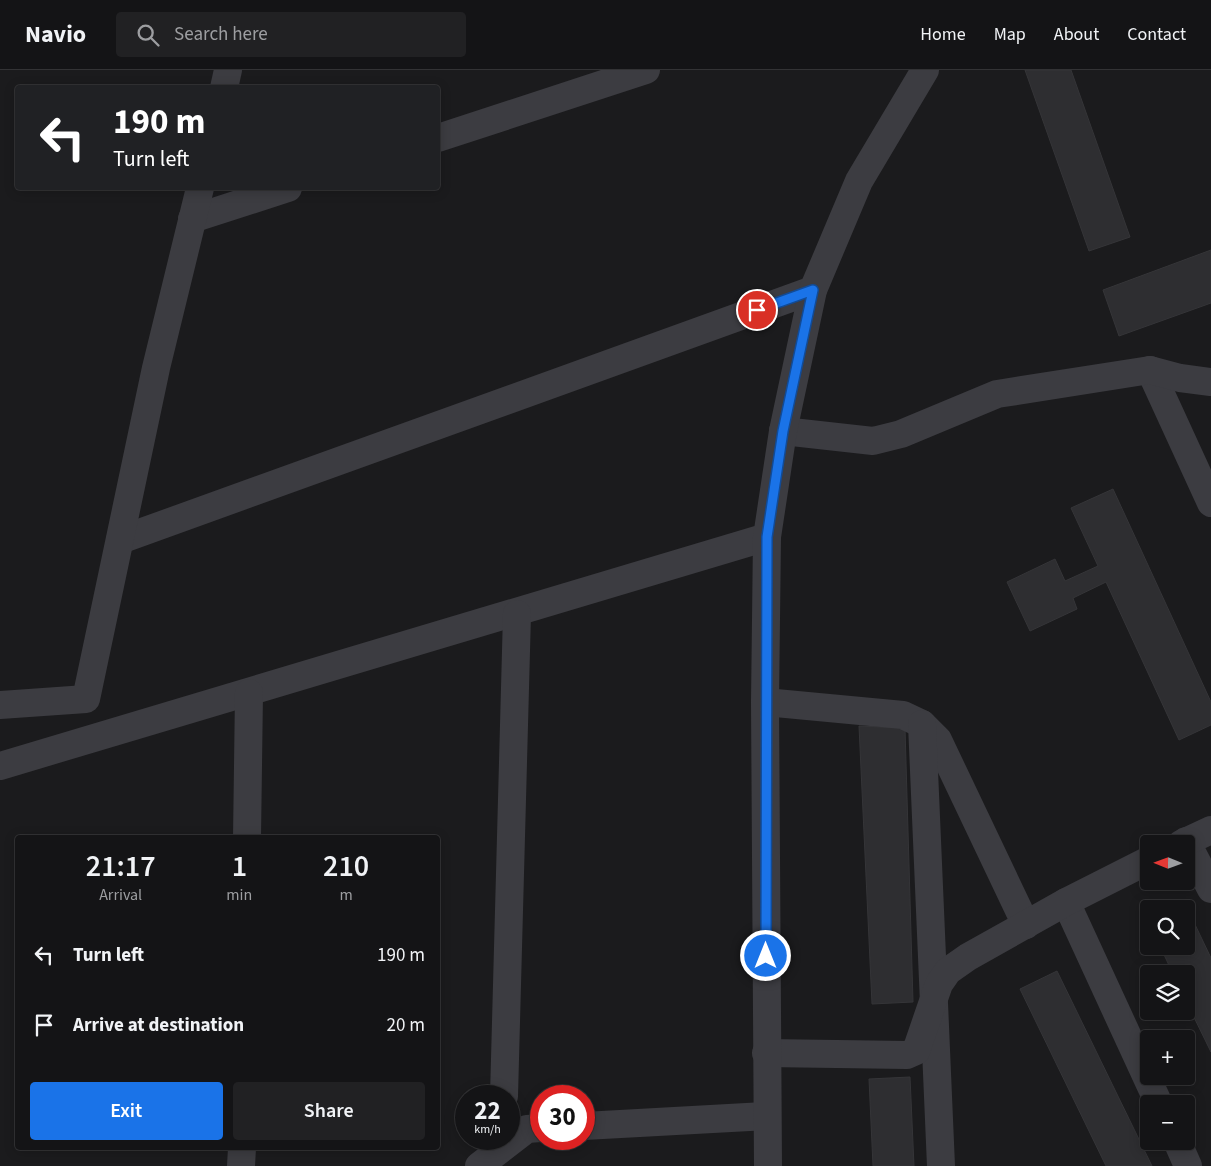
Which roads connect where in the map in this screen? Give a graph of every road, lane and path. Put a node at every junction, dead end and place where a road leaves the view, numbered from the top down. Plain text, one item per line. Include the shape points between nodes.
1 (228, 70) edge
2 (646, 70) edge
3 (925, 70) edge
4 (225, 85) edge
5 (440, 137) edge
6 (199, 190) edge
7 (282, 190) edge
8 (192, 219) junction
9 (813, 290) junction
10 (1150, 370) junction
11 (1211, 382) edge
12 (783, 431) junction
13 (1211, 502) edge
14 (767, 537) junction
15 (120, 540) junction
16 (517, 614) junction
17 (249, 692) junction
18 (765, 702) junction
19 (0, 705) edge
20 (922, 724) junction
21 (0, 766) edge
22 (1211, 830) edge
23 (247, 835) edge
24 (1195, 837) edge
25 (1195, 861) edge
26 (1140, 865) edge
27 (1211, 889) edge
28 (1066, 902) junction
29 (1026, 925) junction
30 (934, 998) junction
31 (766, 1053) junction
32 (504, 1085) edge
33 (1155, 1095) edge
34 (766, 1116) junction
35 (595, 1125) edge
36 (530, 1129) edge
37 (242, 1150) edge
38 (1181, 1150) edge
39 (503, 1151) edge
40 (241, 1166) edge
41 (479, 1166) edge
42 (768, 1166) edge
43 (941, 1166) edge
44 (1188, 1166) edge

1 - 4 street
2 - 5 street
3 - 9 street via 859,181
6 - 8 street
7 - 8 street
8 - 15 street via 156,368
9 - 12 street
9 - 15 street
10 - 11 street
10 - 12 street via 997,394 901,434 873,441
10 - 13 street
12 - 14 street
14 - 16 street
14 - 18 street
15 - 19 street via 86,700
16 - 17 street
16 - 32 street
17 - 21 street
17 - 23 street
18 - 20 street via 903,715
18 - 31 street
20 - 29 street via 938,740
20 - 30 street
22 - 24 street
25 - 27 street
26 - 28 street
28 - 29 street
28 - 33 street
29 - 30 street via 948,971
30 - 31 street via 916,1051 907,1055
30 - 43 street
31 - 34 street
34 - 35 street
34 - 42 street
36 - 39 street
37 - 40 street
38 - 44 street
39 - 41 street

